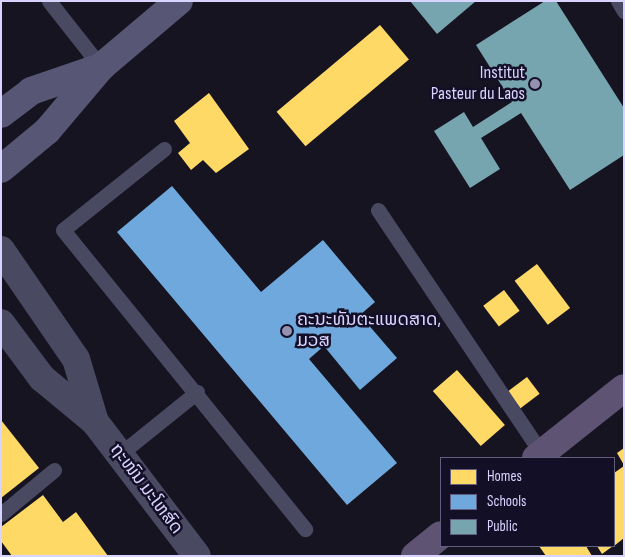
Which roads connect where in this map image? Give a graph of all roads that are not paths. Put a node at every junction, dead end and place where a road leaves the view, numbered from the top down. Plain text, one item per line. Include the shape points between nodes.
1 (49, 1) edge
2 (179, 1) edge
3 (618, 1) edge
4 (624, 11) edge
5 (102, 67) junction
6 (31, 91) junction
7 (1, 94) edge
8 (1, 114) edge
9 (164, 149) dead end
10 (1, 169) edge
11 (378, 210) dead end
12 (1, 250) edge
13 (1, 323) edge
14 (624, 388) edge
15 (198, 392) junction
16 (96, 422) junction
17 (120, 454) junction
18 (539, 456) edge
19 (54, 470) dead end
20 (1, 514) edge
21 (305, 529) dead end
22 (440, 536) edge
23 (197, 556) edge
24 (415, 556) edge

1 - 5 lane
2 - 5 street
3 - 4 lane
5 - 6 street
5 - 10 street via 47,131
6 - 7 street
6 - 8 street
9 - 15 lane via 63,230
11 - 18 lane
12 - 16 street, ຖະໜົນ ມະໂຫສົດ via 76,359
13 - 16 street, ຖະໜົນ ມະໂຫສົດ via 42,378
14 - 18 main road
15 - 17 lane
15 - 21 lane
16 - 17 street, ຖະໜົນ ມະໂຫສົດ
17 - 23 street, ຖະໜົນ ມະໂຫສົດ
19 - 20 lane
22 - 24 main road

